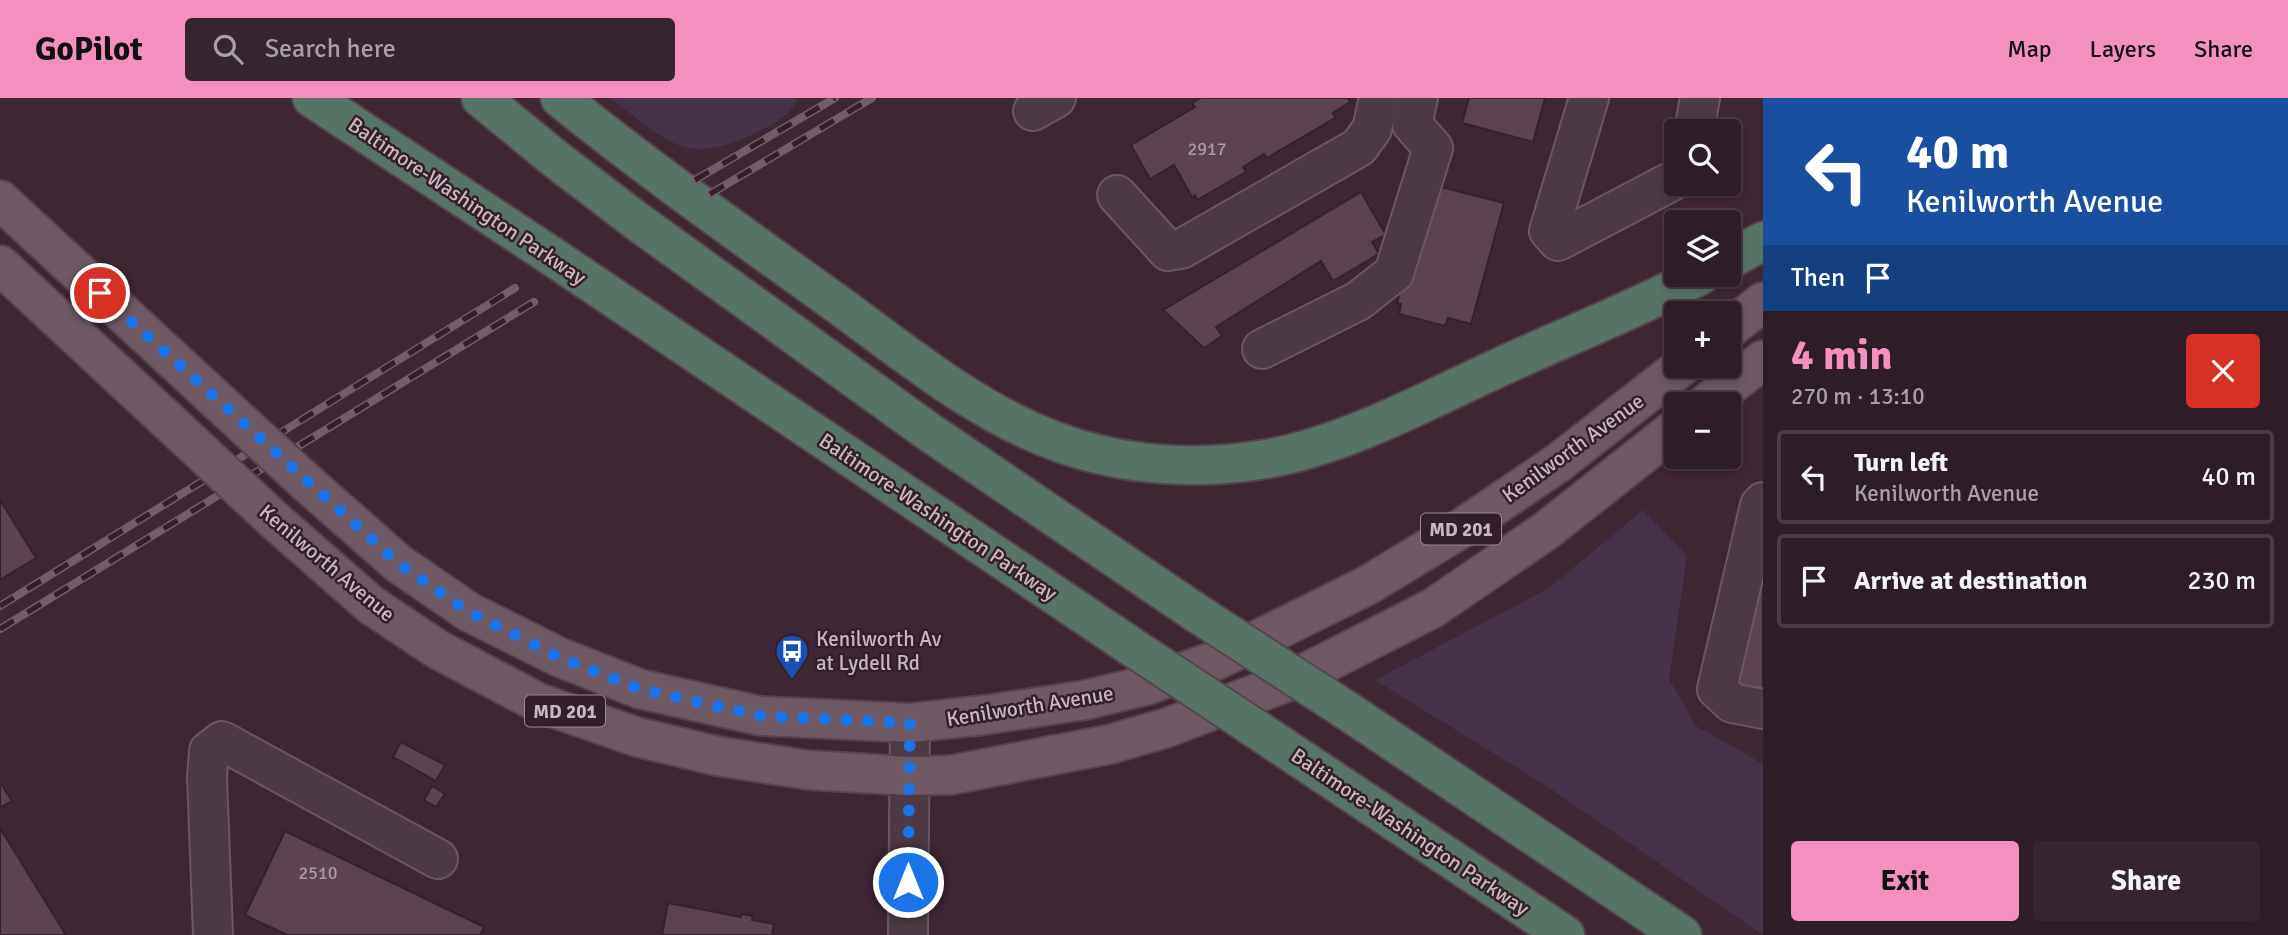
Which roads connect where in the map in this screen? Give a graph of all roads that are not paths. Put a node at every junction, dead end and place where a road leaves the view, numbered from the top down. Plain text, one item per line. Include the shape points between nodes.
1 (312, 98) edge
2 (481, 98) edge
3 (560, 98) edge
4 (1379, 98) edge
5 (1589, 98) edge
6 (1700, 98) edge
7 (1415, 111) edge
8 (1696, 119) edge
9 (1664, 185) edge
10 (1117, 195) dead end
11 (0, 200) edge
12 (1763, 241) edge
13 (1741, 253) edge
14 (0, 265) edge
15 (1675, 287) edge
16 (1763, 302) edge
17 (1741, 319) edge
18 (1262, 349) dead end
19 (1763, 359) edge
20 (1667, 378) edge
21 (1721, 392) edge
22 (1664, 437) edge
23 (1763, 502) edge
24 (1763, 709) edge
25 (910, 723) junction
26 (909, 776) junction
27 (438, 859) dead end
28 (213, 935) edge
29 (908, 935) edge
30 (1565, 935) edge
31 (1682, 935) edge

1 - 30 highway, Baltimore-Washington Parkway, bridge
2 - 31 highway, bridge via 638,222 906,415
3 - 15 highway via 951,386 1054,441 1120,459 1154,464 1228,463 1266,459 1321,444
4 - 10 street via 1372,129 1359,147 1181,249 1168,251
5 - 9 street via 1549,231 1558,241
6 - 8 street
7 - 18 street via 1433,148 1394,273 1358,301
11 - 25 main road, Kenilworth Avenue / MD 201, bridge via 399,564 469,612 559,657 640,689 761,716
12 - 13 highway
14 - 26 main road, Kenilworth Avenue / MD 201, bridge via 273,519 382,612 437,649 539,703 637,737 808,770
16 - 17 main road
19 - 21 main road
20 - 25 main road, Kenilworth Avenue / MD 201 via 1558,463 1462,528 1368,585 1219,659 1148,685 1085,700
22 - 26 main road, Kenilworth Avenue / MD 201 via 1546,530 1433,608 1293,680 1111,744 951,775
23 - 24 street via 1717,689 1732,703
25 - 26 street
26 - 29 street
27 - 28 street via 222,741 209,751 207,777

